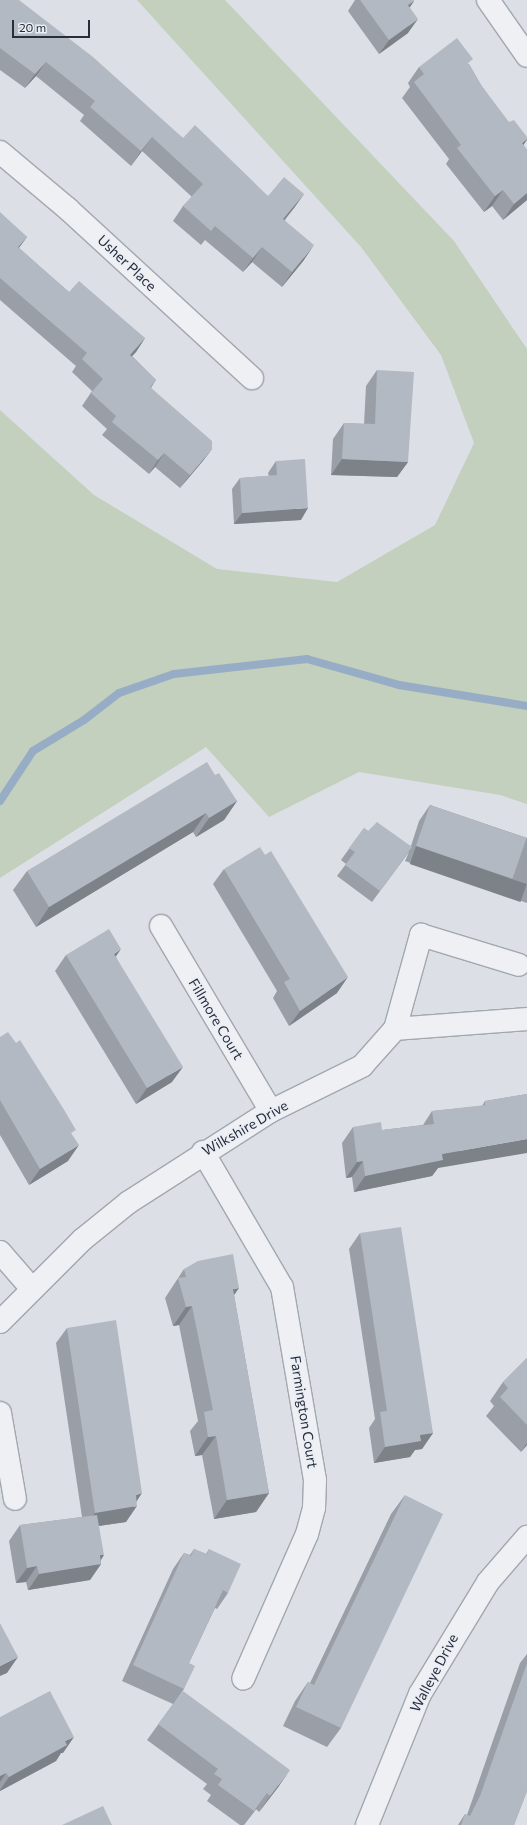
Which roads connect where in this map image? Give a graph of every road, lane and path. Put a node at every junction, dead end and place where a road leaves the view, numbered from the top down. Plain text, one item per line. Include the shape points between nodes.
1 (488, 0) edge
2 (527, 56) edge
3 (0, 152) edge
4 (252, 378) dead end
5 (161, 926) dead end
6 (519, 965) dead end
7 (527, 1018) edge
8 (395, 1029) junction
9 (271, 1111) junction
10 (203, 1152) junction
11 (0, 1252) edge
12 (32, 1289) junction
13 (0, 1322) edge
14 (0, 1413) edge
15 (15, 1499) dead end
16 (527, 1537) edge
17 (243, 1679) dead end
18 (367, 1825) edge

1 - 2 street
3 - 4 street, Usher Place via 68,209
5 - 9 street, Fillmore Court
6 - 8 street via 422,935
7 - 8 street
8 - 9 street, Wilkshire Drive via 362,1066
9 - 10 street, Wilkshire Drive
10 - 12 street, Wilkshire Drive via 82,1240
10 - 17 street, Farmington Court via 282,1287 315,1480 314,1508 307,1534
11 - 12 street
12 - 13 street, Wilkshire Drive
14 - 15 street
16 - 18 street, Walleye Drive via 488,1582 428,1681

